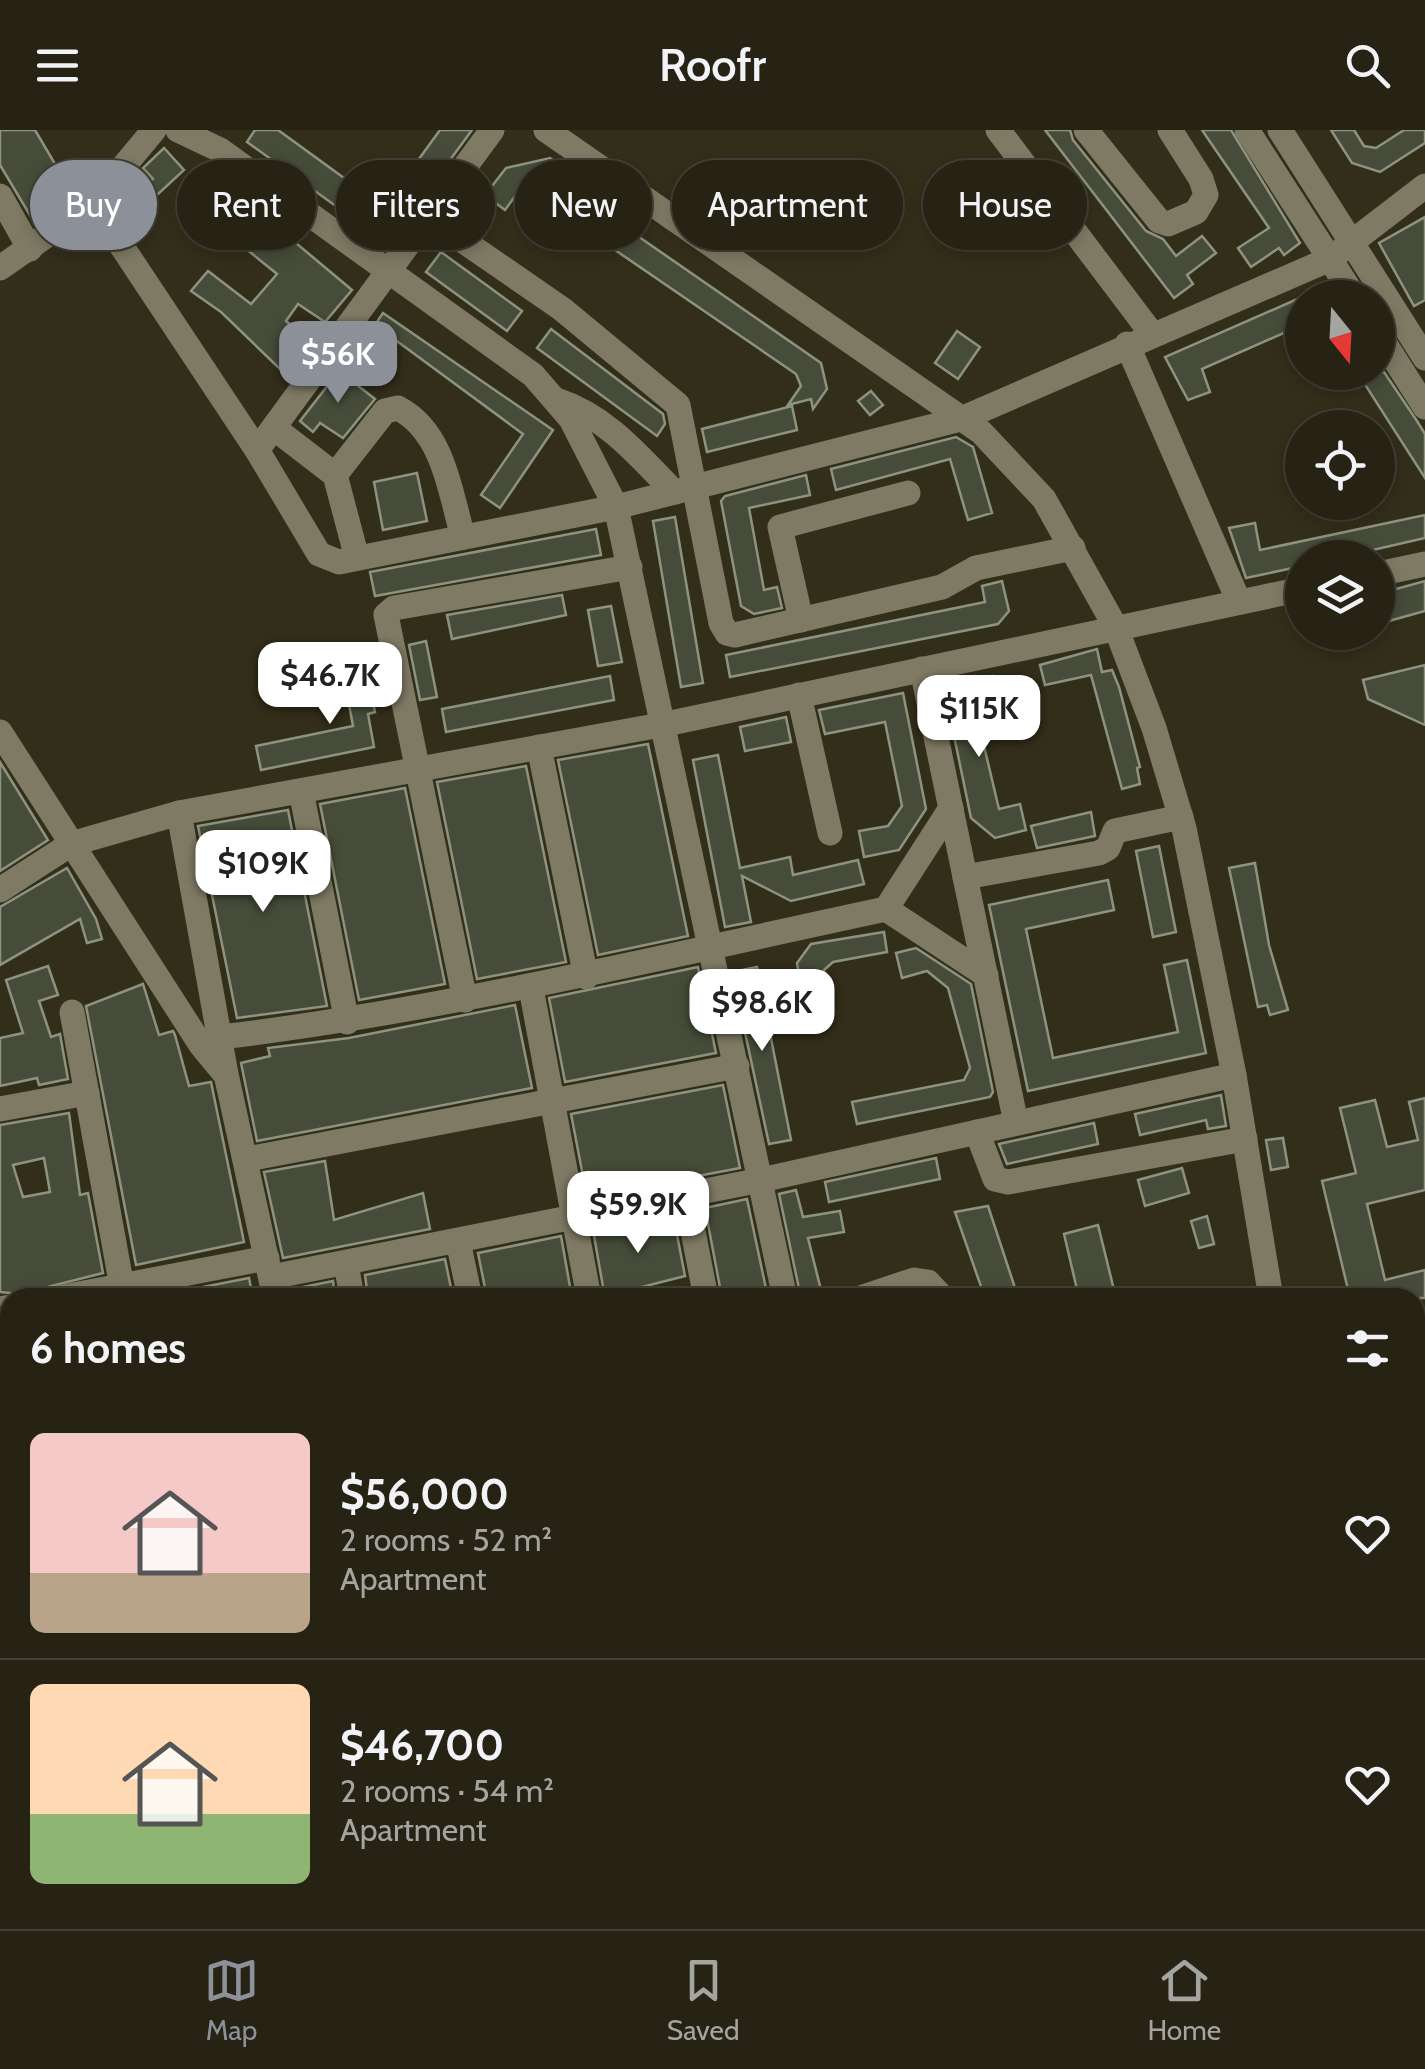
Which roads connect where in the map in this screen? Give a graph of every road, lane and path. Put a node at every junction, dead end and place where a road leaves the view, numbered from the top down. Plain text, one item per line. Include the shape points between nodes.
1 (154, 130) edge
2 (178, 130) edge
3 (492, 130) edge
4 (546, 130) edge
5 (998, 130) edge
6 (1086, 130) edge
7 (1170, 130) edge
8 (1248, 130) edge
9 (1280, 130) edge
10 (228, 140) edge
11 (129, 160) edge
12 (471, 160) edge
13 (1425, 186) edge
14 (0, 196) edge
15 (1353, 244) junction
16 (30, 249) joint
17 (124, 250) edge
18 (407, 250) edge
19 (476, 250) edge
20 (1330, 258) junction
21 (0, 268) edge
22 (390, 274) junction
23 (1344, 280) edge
24 (1152, 334) junction
25 (1127, 344) junction
26 (1425, 358) edge
27 (1395, 360) edge
28 (556, 400) junction
29 (1425, 408) edge
30 (961, 418) junction
31 (274, 428) junction
32 (257, 450) junction
33 (335, 476) junction
34 (683, 489) junction
35 (908, 493) dead end
36 (616, 507) junction
37 (462, 538) junction
38 (1073, 548) junction
39 (357, 558) junction
40 (1425, 564) edge
41 (630, 567) junction
42 (1395, 570) edge
43 (1285, 593) edge
44 (1239, 602) junction
45 (800, 620) junction
46 (1116, 628) junction
47 (922, 669) junction
48 (799, 696) junction
49 (666, 724) junction
50 (1, 734) edge
51 (539, 747) junction
52 (420, 769) junction
53 (301, 791) junction
54 (951, 808) junction
55 (179, 813) junction
56 (1181, 818) junction
57 (830, 833) dead end
58 (72, 844) junction
59 (966, 878) junction
60 (0, 890) edge
61 (886, 908) junction
62 (712, 946) junction
63 (986, 975) junction
64 (586, 977) junction
65 (531, 988) junction
66 (466, 1000) junction
67 (72, 1012) dead end
68 (347, 1022) junction
69 (221, 1037) junction
70 (737, 1066) junction
71 (226, 1074) junction
72 (1234, 1074) junction
73 (86, 1092) junction
74 (551, 1101) junction
75 (0, 1109) edge
76 (1016, 1123) junction
77 (977, 1132) junction
78 (1245, 1139) junction
79 (247, 1160) junction
80 (761, 1180) junction
81 (686, 1195) junction
82 (572, 1219) junction
83 (458, 1241) junction
84 (346, 1263) junction
85 (271, 1277) edge
86 (122, 1288) edge
87 (155, 1288) edge
88 (350, 1288) edge
89 (468, 1288) edge
90 (587, 1288) edge
91 (704, 1288) edge
92 (783, 1288) edge
93 (890, 1288) edge
94 (934, 1288) edge
95 (1269, 1288) edge

1 - 11 street
2 - 10 street
3 - 12 street
4 - 30 street
5 - 24 street
6 - 7 street via 1168,224 1196,212 1206,195
8 - 20 street
9 - 15 street
10 - 22 street
13 - 15 street
14 - 16 street
15 - 20 street
15 - 26 street
16 - 21 street
17 - 32 street
18 - 22 street
19 - 34 street via 673,399 683,419
20 - 23 street
20 - 24 street
22 - 28 street via 533,375
22 - 31 street
24 - 25 street
25 - 30 street
25 - 44 street
27 - 29 street
28 - 34 street via 585,409
28 - 36 street
30 - 34 street
30 - 38 street via 1044,499
31 - 32 street
31 - 33 street
32 - 39 street via 318,554 339,562
33 - 37 street via 385,412 398,408 439,453
33 - 39 street
34 - 36 street
34 - 45 street via 726,632
35 - 45 street via 780,528
36 - 37 street
36 - 41 street
37 - 39 street
38 - 45 street via 976,568 942,586
38 - 46 street
40 - 42 street
41 - 49 street
41 - 52 street via 389,611 385,621
43 - 44 street
44 - 46 street
46 - 47 street
46 - 56 street
47 - 48 street
47 - 54 street
48 - 49 street
48 - 57 street
49 - 51 street
49 - 62 street
50 - 58 street
51 - 52 street
51 - 64 street
52 - 53 street
52 - 66 street
53 - 55 street
53 - 68 street
54 - 59 street
54 - 61 street
55 - 58 street
55 - 69 street
56 - 59 street via 1115,831 1099,854
56 - 72 street
58 - 60 street
58 - 71 street
59 - 63 street
61 - 62 street
61 - 63 street
62 - 64 street
62 - 70 street
63 - 76 street
64 - 65 street
65 - 66 street
65 - 74 street
66 - 68 street
67 - 73 street
68 - 69 street
69 - 71 street
70 - 74 street
70 - 80 street
71 - 79 street
72 - 76 street
72 - 78 street
73 - 75 street
73 - 86 street
74 - 79 street
74 - 82 street
76 - 77 street
77 - 78 street via 988,1169 1008,1182
77 - 80 street
78 - 95 street
79 - 85 street
80 - 81 street
80 - 92 street
81 - 82 street
81 - 91 street
82 - 83 street
82 - 90 street
83 - 84 street
83 - 89 street
84 - 85 street
84 - 88 street
85 - 87 street
93 - 94 street via 914,1280

